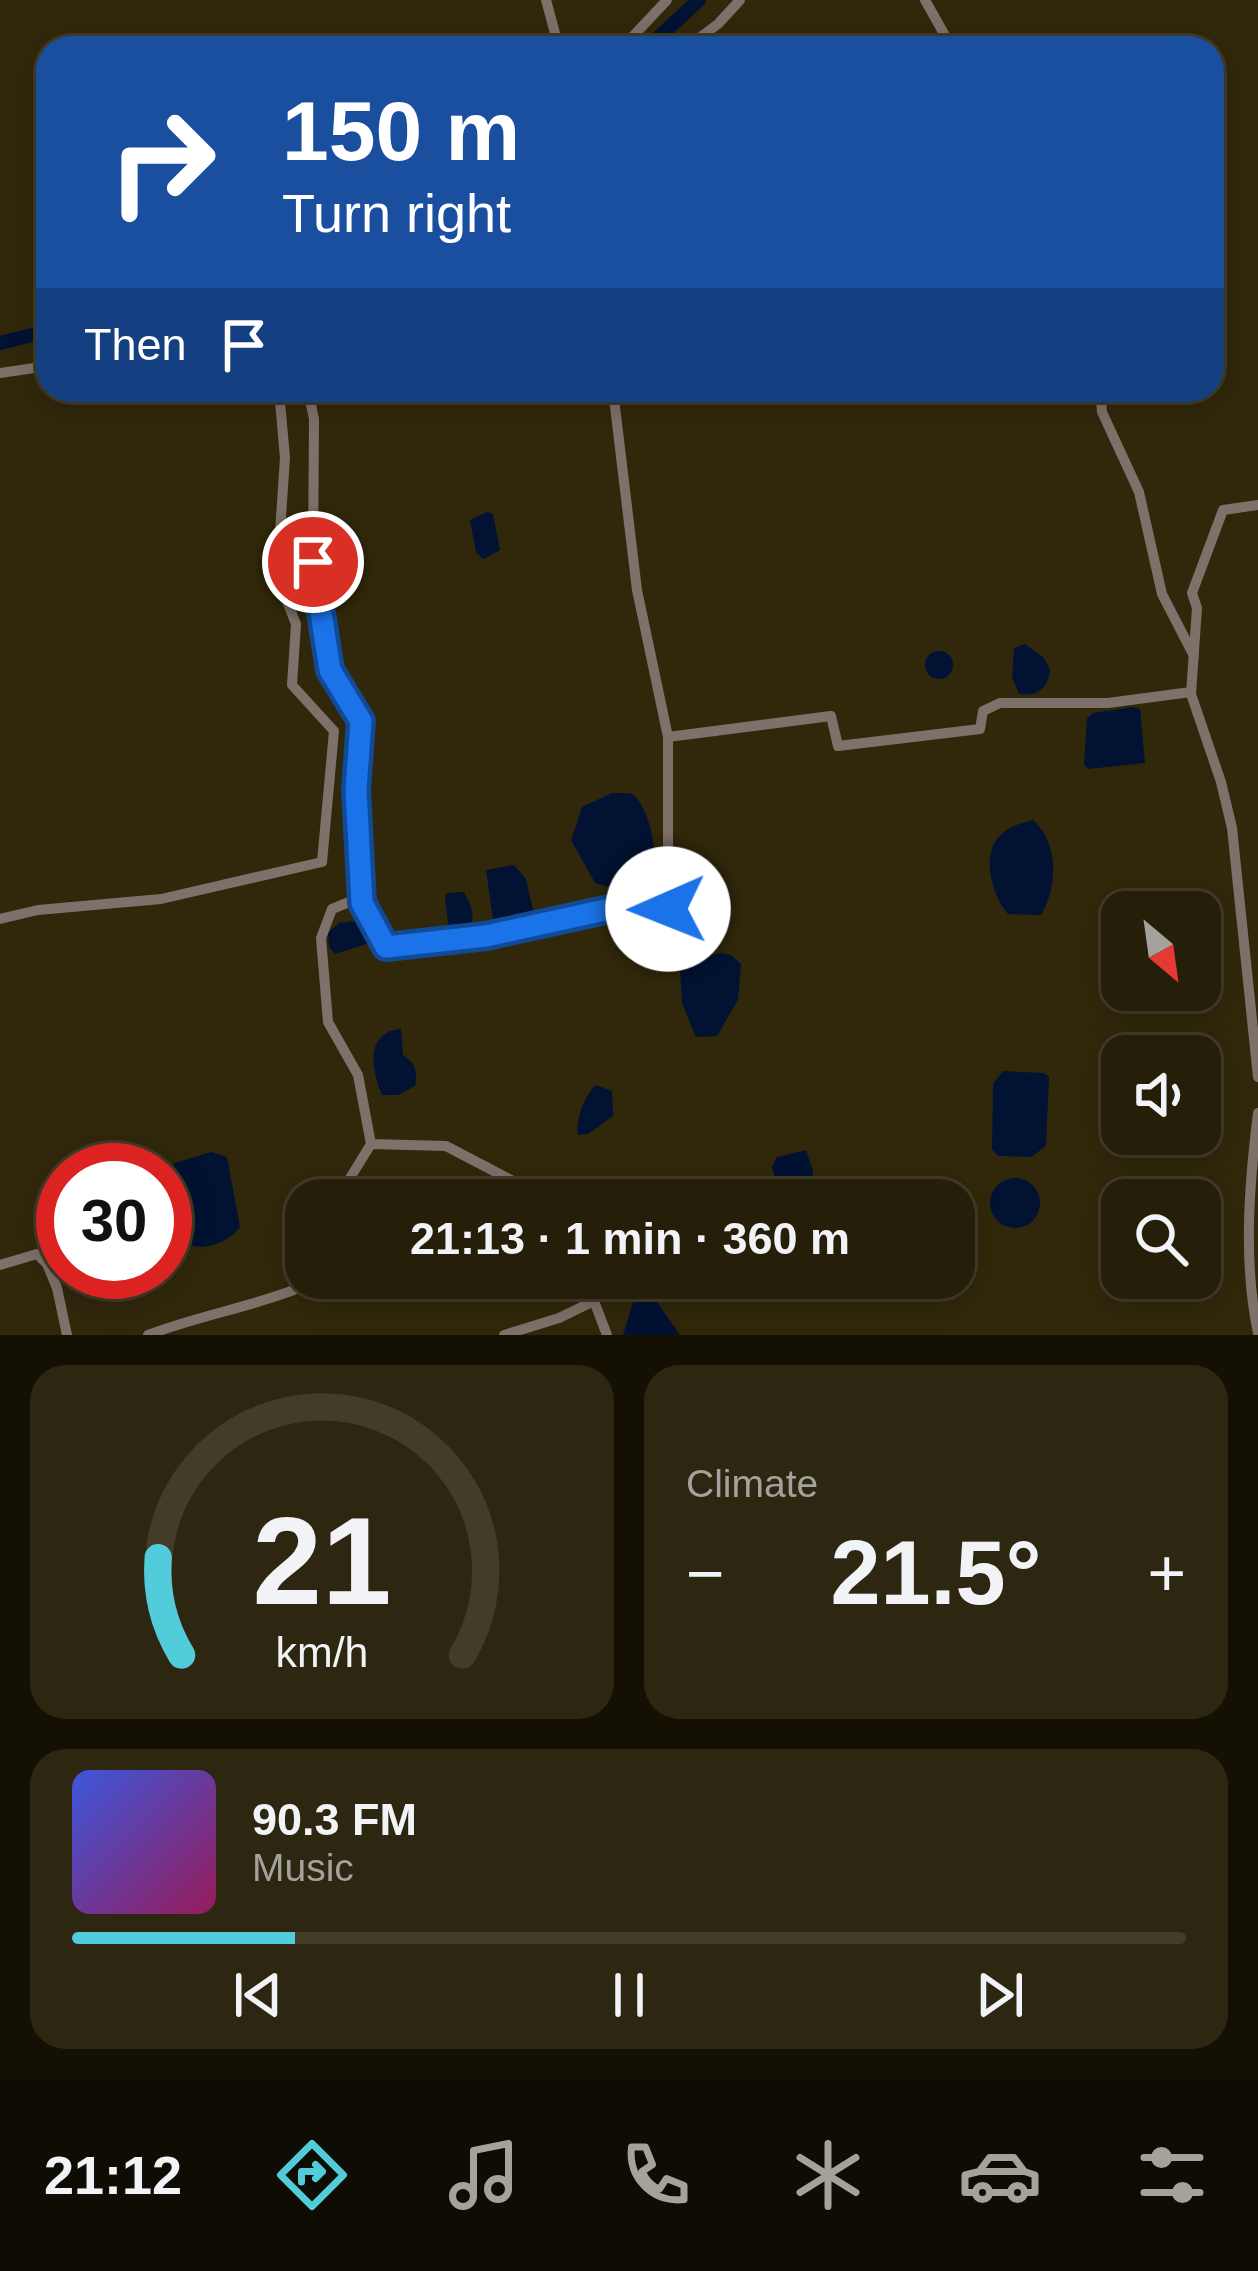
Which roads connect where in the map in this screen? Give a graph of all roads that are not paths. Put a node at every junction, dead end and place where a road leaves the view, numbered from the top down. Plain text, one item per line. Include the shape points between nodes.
1 (546, 0) edge
2 (667, 0) edge
3 (740, 0) edge
4 (925, 0) edge
5 (556, 36) edge
6 (633, 36) edge
7 (702, 36) edge
8 (945, 36) edge
9 (36, 368) edge
10 (0, 373) edge
11 (280, 402) edge
12 (310, 402) edge
13 (614, 402) edge
14 (1101, 402) edge
15 (1258, 506) edge
16 (1195, 658) junction
17 (1191, 692) junction
18 (668, 737) junction
19 (362, 903) junction
20 (0, 919) edge
21 (1258, 1077) edge
22 (1258, 1112) edge
23 (371, 1144) junction
24 (349, 1179) edge
25 (509, 1179) edge
26 (0, 1265) edge
27 (285, 1293) edge
28 (594, 1301) joint
29 (1258, 1333) edge
30 (68, 1335) edge
31 (148, 1335) edge
32 (504, 1335) edge
33 (607, 1335) edge

1 - 5 street
2 - 6 street
3 - 7 street
4 - 8 street
9 - 10 street
11 - 20 street via 278,576 296,624 292,685 334,731 322,862 161,899
12 - 19 street via 313,562 330,670 361,721
13 - 18 street via 637,590
14 - 16 street via 1139,492 1162,594
15 - 16 street via 1223,509 1192,593
16 - 17 street
17 - 18 street via 1108,703 1000,703 983,710 980,729 838,746 831,716
17 - 21 street via 1232,828
18 - 19 street via 668,909 628,905 486,936 386,947
19 - 23 street via 332,909 321,938 328,1022 358,1075
22 - 29 street via 1250,1210
23 - 24 street
23 - 25 street via 446,1146
26 - 30 street via 37,1254 47,1264
27 - 31 street
28 - 32 street
28 - 33 street

